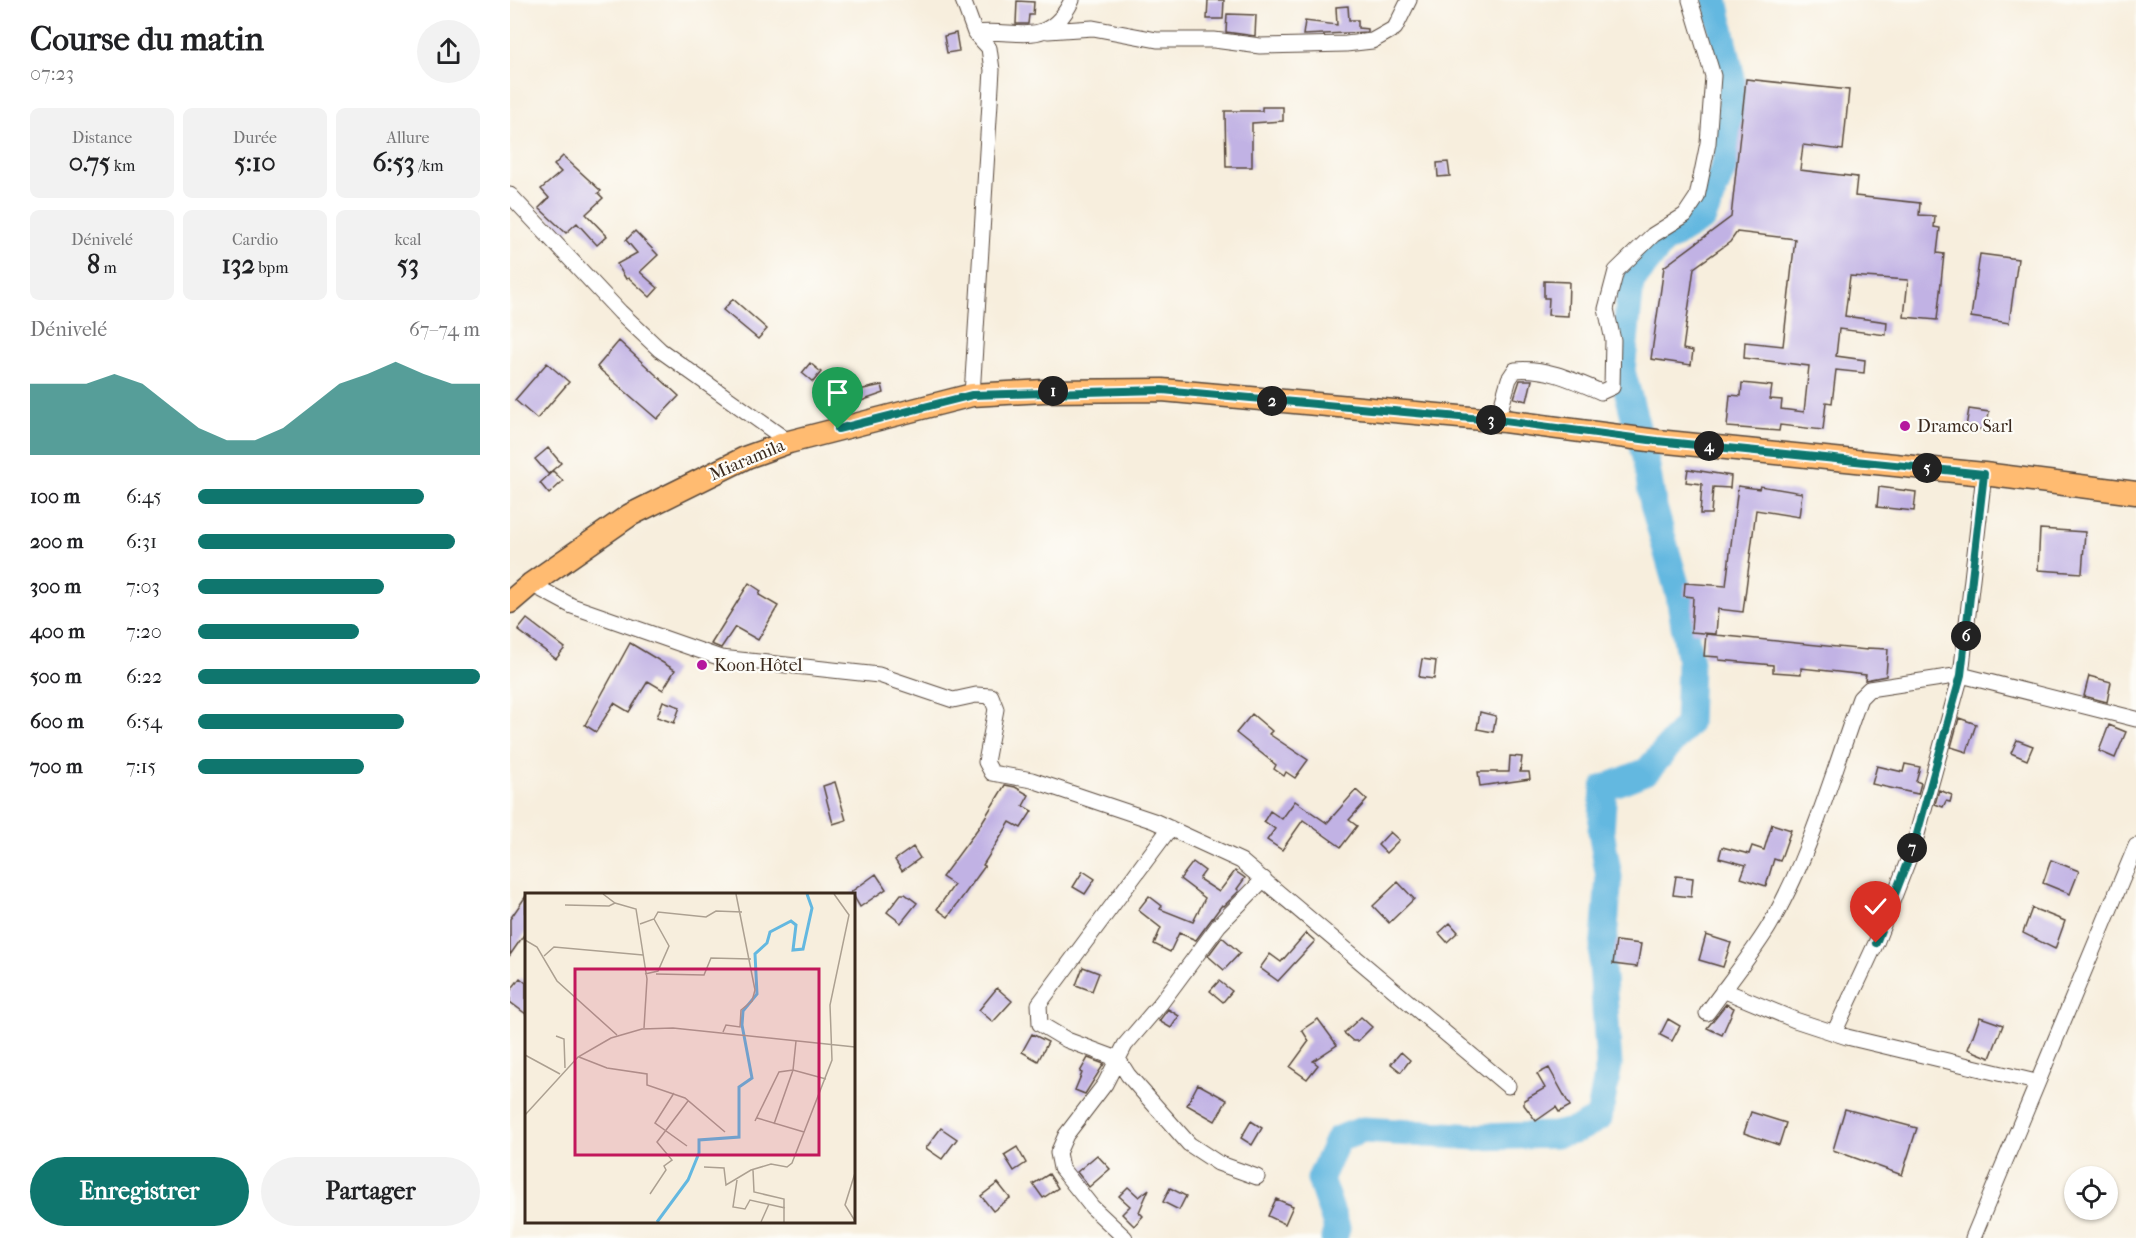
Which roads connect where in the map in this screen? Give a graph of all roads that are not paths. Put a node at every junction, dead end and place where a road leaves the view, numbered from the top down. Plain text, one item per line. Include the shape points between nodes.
1 (963, 0) edge
2 (1072, 0) edge
3 (1409, 0) edge
4 (1690, 0) edge
5 (1048, 30) junction
6 (975, 33) junction
7 (510, 195) edge
8 (972, 395) junction
9 (1497, 421) junction
10 (789, 442) junction
11 (1984, 474) junction
12 (2136, 493) edge
13 (531, 584) junction
14 (510, 602) edge
15 (1961, 675) junction
16 (2136, 719) edge
17 (1170, 828) junction
18 (2136, 846) edge
19 (1264, 879) junction
20 (1723, 990) junction
21 (1707, 1013) dead end
22 (1834, 1033) junction
23 (1118, 1059) junction
24 (2036, 1082) junction
25 (1508, 1086) dead end
26 (1257, 1177) dead end
27 (1125, 1238) edge
28 (1973, 1238) edge

1 - 6 street
2 - 5 street via 1065,14
3 - 5 street via 1395,28 1372,41 1346,44 1260,46 1214,40 1157,40 1093,28
4 - 9 street via 1713,76 1708,143 1697,197 1685,215 1653,235 1616,271 1606,309 1613,340 1611,387 1601,392 1566,377 1533,369 1515,370
5 - 6 street via 1023,36 997,30
6 - 8 street via 989,48 992,70
7 - 10 street via 660,350
8 - 9 main road, Miaramila via 1162,390
8 - 10 main road, Miaramila
9 - 11 main road, Miaramila
10 - 13 main road, Miaramila via 747,457 630,515
11 - 12 main road, Miaramila
11 - 15 street
13 - 14 main road, Miaramila
13 - 17 street via 572,606 721,658 879,675 953,700 991,696 996,709 986,762 992,773 1032,780
15 - 16 street
15 - 20 street via 1869,689 1860,698 1793,876 1768,928
15 - 22 street via 1914,845 1876,943
17 - 19 street via 1241,861
17 - 23 street via 1039,1004 1040,1024 1067,1040
18 - 24 street
19 - 23 street via 1219,925
19 - 25 street
20 - 21 street
20 - 22 street
22 - 24 street
23 - 26 street via 1189,1144 1218,1163
23 - 27 street via 1058,1153 1061,1168 1092,1207
24 - 28 street

